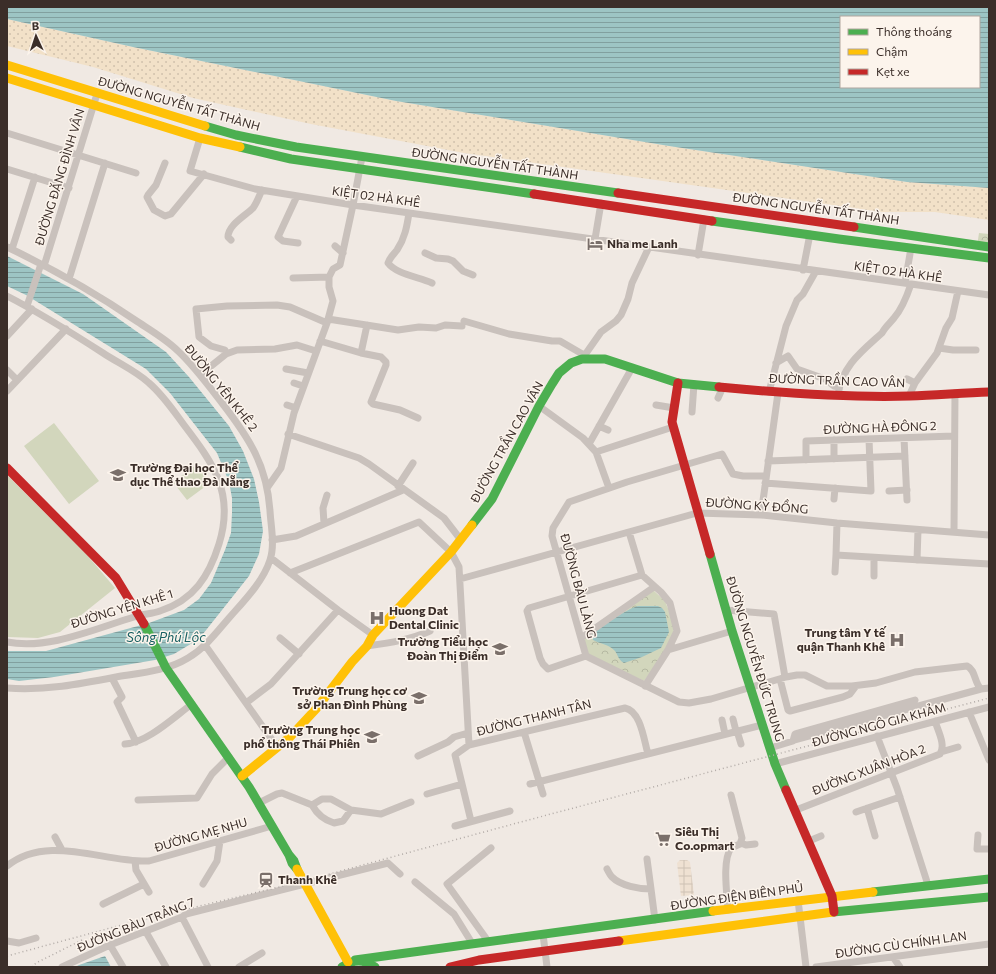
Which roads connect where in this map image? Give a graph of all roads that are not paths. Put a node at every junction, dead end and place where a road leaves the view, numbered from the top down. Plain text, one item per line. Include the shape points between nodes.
1 (7, 65) edge
2 (7, 78) edge
3 (97, 94) junction
4 (94, 106) junction
5 (7, 133) edge
6 (200, 138) junction
7 (79, 155) junction
8 (362, 157) junction
9 (105, 163) junction
10 (165, 163) dead end
11 (360, 168) junction
12 (7, 169) edge
13 (136, 173) dead end
14 (204, 174) junction
15 (35, 178) junction
16 (529, 180) junction
17 (69, 188) junction
18 (262, 190) junction
19 (527, 193) junction
20 (297, 196) junction
21 (670, 200) junction
22 (601, 204) junction
23 (354, 206) junction
24 (408, 213) junction
25 (668, 213) junction
26 (704, 219) junction
27 (851, 227) junction
28 (810, 234) junction
29 (595, 239) junction
30 (231, 240) dead end
31 (849, 240) junction
32 (298, 242) dead end
33 (335, 246) dead end
34 (649, 247) junction
35 (989, 247) edge
36 (9, 248) edge
37 (911, 248) junction
38 (342, 253) junction
39 (425, 253) dead end
40 (698, 255) junction
41 (989, 258) edge
42 (42, 265) junction
43 (803, 270) junction
44 (816, 272) junction
45 (473, 274) dead end
46 (329, 277) junction
47 (293, 278) dead end
48 (69, 279) junction
49 (432, 283) dead end
50 (908, 284) junction
51 (958, 291) junction
52 (7, 296) edge
53 (989, 296) edge
54 (29, 305) junction
55 (328, 321) junction
56 (367, 325) junction
57 (66, 329) junction
58 (7, 336) edge
59 (320, 341) junction
60 (939, 348) junction
61 (976, 350) dead end
62 (316, 351) junction
63 (361, 353) junction
64 (226, 354) junction
65 (583, 357) junction
66 (776, 362) junction
67 (632, 368) junction
68 (286, 369) dead end
69 (7, 370) edge
70 (308, 373) junction
71 (200, 375) junction
72 (907, 379) dead end
73 (17, 380) junction
74 (294, 383) dead end
75 (678, 383) junction
76 (915, 383) junction
77 (694, 384) junction
78 (303, 386) junction
79 (723, 387) junction
80 (7, 391) edge
81 (838, 391) junction
82 (773, 392) junction
83 (989, 392) edge
84 (955, 393) junction
85 (908, 396) junction
86 (718, 398) dead end
87 (287, 405) dead end
88 (656, 405) dead end
89 (539, 406) junction
90 (296, 408) junction
91 (674, 408) junction
92 (692, 412) dead end
93 (418, 418) dead end
94 (599, 426) junction
95 (673, 427) junction
96 (608, 430) dead end
97 (288, 434) junction
98 (954, 436) junction
99 (904, 438) junction
100 (869, 439) junction
101 (834, 440) junction
102 (589, 444) junction
103 (596, 452) junction
104 (905, 456) junction
105 (869, 458) junction
106 (834, 459) junction
107 (806, 460) junction
108 (768, 461) junction
109 (413, 463) dead end
110 (684, 466) junction
111 (7, 468) edge
112 (766, 479) junction
113 (267, 488) junction
114 (401, 488) junction
115 (609, 488) junction
116 (835, 488) junction
117 (907, 490) junction
118 (889, 491) dead end
119 (328, 495) dead end
120 (834, 499) dead end
121 (907, 500) dead end
122 (697, 513) junction
123 (762, 516) junction
124 (324, 523) junction
125 (837, 523) junction
126 (918, 530) junction
127 (629, 532) junction
128 (954, 532) junction
129 (989, 535) edge
130 (272, 540) junction
131 (461, 540) junction
132 (451, 552) junction
133 (556, 553) junction
134 (836, 555) junction
135 (271, 558) junction
136 (874, 558) junction
137 (917, 560) junction
138 (989, 564) edge
139 (835, 572) dead end
140 (290, 573) junction
141 (642, 575) junction
142 (874, 576) dead end
143 (460, 579) junction
144 (654, 586) junction
145 (569, 596) junction
146 (338, 610) junction
147 (726, 610) junction
148 (141, 619) junction
149 (430, 631) dead end
150 (677, 631) junction
151 (732, 631) junction
152 (373, 635) junction
153 (280, 638) dead end
154 (581, 638) junction
155 (7, 642) edge
156 (205, 645) junction
157 (367, 646) junction
158 (683, 646) junction
159 (668, 650) junction
160 (299, 654) junction
161 (586, 656) junction
162 (166, 668) junction
163 (112, 678) junction
164 (783, 678) junction
165 (645, 686) junction
166 (856, 686) junction
167 (7, 688) edge
168 (749, 688) junction
169 (989, 688) edge
170 (981, 689) junction
171 (915, 700) dead end
172 (246, 703) junction
173 (192, 704) junction
174 (988, 709) edge
175 (969, 712) junction
176 (733, 719) dead end
177 (722, 720) dead end
178 (935, 721) junction
179 (762, 725) junction
180 (736, 731) junction
181 (524, 732) junction
182 (468, 733) junction
183 (725, 734) junction
184 (877, 736) junction
185 (794, 740) junction
186 (136, 742) junction
187 (125, 744) dead end
188 (740, 744) dead end
189 (469, 745) junction
190 (277, 747) junction
191 (958, 747) dead end
192 (770, 748) junction
193 (942, 752) junction
194 (648, 754) junction
195 (418, 756) dead end
196 (229, 757) junction
197 (989, 760) edge
198 (775, 764) junction
199 (892, 774) junction
200 (242, 776) junction
201 (540, 781) junction
202 (462, 784) junction
203 (530, 784) dead end
204 (427, 794) dead end
205 (543, 794) dead end
206 (731, 795) dead end
207 (900, 798) junction
208 (138, 800) dead end
209 (411, 802) dead end
210 (259, 803) junction
211 (312, 805) junction
212 (867, 808) junction
213 (351, 810) junction
214 (796, 810) junction
215 (510, 811) dead end
216 (856, 812) dead end
217 (471, 821) junction
218 (272, 826) junction
219 (454, 826) dead end
220 (978, 835) dead end
221 (821, 836) dead end
222 (875, 836) dead end
223 (55, 838) dead end
224 (220, 841) junction
225 (809, 841) junction
226 (741, 843) junction
227 (755, 844) dead end
228 (491, 848) dead end
229 (989, 849) edge
230 (62, 850) junction
231 (647, 859) dead end
232 (135, 861) junction
233 (7, 866) edge
234 (606, 869) dead end
235 (400, 874) dead end
236 (989, 879) edge
237 (415, 882) dead end
238 (144, 884) junction
239 (203, 884) dead end
240 (305, 884) junction
241 (928, 885) junction
242 (651, 889) junction
243 (149, 892) dead end
244 (832, 896) junction
245 (989, 897) edge
246 (798, 900) junction
247 (103, 904) dead end
248 (728, 910) junction
249 (834, 912) junction
250 (694, 914) junction
251 (182, 917) junction
252 (800, 917) junction
253 (655, 920) junction
254 (697, 930) junction
255 (146, 932) junction
256 (543, 934) junction
257 (36, 938) dead end
258 (7, 941) edge
259 (488, 941) junction
260 (472, 943) junction
261 (989, 944) edge
262 (110, 945) junction
263 (545, 951) junction
264 (262, 953) dead end
265 (893, 957) junction
266 (868, 960) junction
267 (346, 965) edge
268 (62, 967) edge
269 (123, 967) edge
270 (166, 967) edge
271 (208, 967) edge
272 (239, 967) edge
273 (375, 967) edge
274 (450, 967) edge
275 (547, 967) edge
276 (806, 967) edge
277 (816, 967) edge
278 (872, 967) edge
279 (900, 967) edge

1 - 3 main road, ĐƯỜNG NGUYỄN TẤT THÀNH
2 - 4 main road, ĐƯỜNG NGUYỄN TẤT THÀNH
3 - 4 street, ĐƯỜNG ĐẶNG ĐÌNH VÂN
3 - 8 main road, ĐƯỜNG NGUYỄN TẤT THÀNH via 236,135
4 - 6 main road, ĐƯỜNG NGUYỄN TẤT THÀNH
4 - 7 street, ĐƯỜNG ĐẶNG ĐÌNH VÂN
5 - 7 street
6 - 11 main road, ĐƯỜNG NGUYỄN TẤT THÀNH via 291,159
6 - 14 street, KIỆT 02 HÀ KHÊ via 190,171
7 - 9 street
7 - 17 street, ĐƯỜNG ĐẶNG ĐÌNH VÂN
8 - 11 street
8 - 16 main road, ĐƯỜNG NGUYỄN TẤT THÀNH
9 - 13 street
9 - 48 street
10 - 14 street via 156,185 147,197 154,210 165,216 171,214
11 - 19 main road, ĐƯỜNG NGUYỄN TẤT THÀNH
11 - 23 street
12 - 15 street
14 - 18 street, KIỆT 02 HÀ KHÊ
15 - 17 street
15 - 36 street
16 - 19 main road
16 - 21 main road, ĐƯỜNG NGUYỄN TẤT THÀNH
17 - 42 street, ĐƯỜNG ĐẶNG ĐÌNH VÂN
18 - 20 street, KIỆT 02 HÀ KHÊ
18 - 30 street via 254,206 239,219 228,234
19 - 22 main road, ĐƯỜNG NGUYỄN TẤT THÀNH
20 - 23 street, KIỆT 02 HÀ KHÊ
20 - 32 street via 278,237 282,241
21 - 25 main road
21 - 27 main road, ĐƯỜNG NGUYỄN TẤT THÀNH
22 - 25 main road, ĐƯỜNG NGUYỄN TẤT THÀNH
22 - 29 street
23 - 24 street, KIỆT 02 HÀ KHÊ
23 - 38 street
24 - 29 street, KIỆT 02 HÀ KHÊ
24 - 49 street via 406,231 388,263 410,276
25 - 26 main road, ĐƯỜNG NGUYỄN TẤT THÀNH
26 - 28 main road, ĐƯỜNG NGUYỄN TẤT THÀNH
26 - 40 street
27 - 31 main road
27 - 35 main road, ĐƯỜNG NGUYỄN TẤT THÀNH
28 - 31 main road, ĐƯỜNG NGUYỄN TẤT THÀNH
28 - 43 street
29 - 34 street, KIỆT 02 HÀ KHÊ
31 - 37 main road, ĐƯỜNG NGUYỄN TẤT THÀNH
33 - 38 street
34 - 40 street, KIỆT 02 HÀ KHÊ
34 - 65 street via 632,282 621,314 601,332
36 - 42 street, ĐƯỜNG YÊN KHÊ 2
37 - 41 main road, ĐƯỜNG NGUYỄN TẤT THÀNH
37 - 50 street
38 - 46 street via 340,265 333,269
39 - 45 street via 453,261 463,271
40 - 43 street, KIỆT 02 HÀ KHÊ
42 - 48 street, ĐƯỜNG YÊN KHÊ 2
42 - 54 street, ĐƯỜNG ĐẶNG ĐÌNH VÂN
43 - 44 street, KIỆT 02 HÀ KHÊ
44 - 50 street, KIỆT 02 HÀ KHÊ
44 - 66 street via 797,300
46 - 47 street
46 - 55 street via 333,301
48 - 71 street, ĐƯỜNG YÊN KHÊ 2 via 165,340 184,356
50 - 51 street, KIỆT 02 HÀ KHÊ
50 - 81 street via 908,294 895,317 882,333 852,360
51 - 53 street, KIỆT 02 HÀ KHÊ
51 - 60 street via 952,318
52 - 54 street, ĐƯỜNG YÊN KHÊ 1
54 - 57 street, ĐƯỜNG YÊN KHÊ 1
54 - 58 street
55 - 56 street
55 - 59 street
55 - 64 street via 277,305 196,309 199,337 211,346 225,350
56 - 63 street
56 - 65 street via 398,330 463,324 560,341
57 - 73 street
57 - 148 street, ĐƯỜNG YÊN KHÊ 1 via 148,383 203,449 212,463 221,487 224,509 222,531 216,553 206,574 194,592 181,602
59 - 62 street
59 - 63 street
60 - 61 street
60 - 76 street
62 - 64 street via 297,345 275,349 237,350
62 - 70 street
63 - 93 street via 381,357 386,362 371,402
64 - 71 street
65 - 67 main road, ĐƯỜNG TRẦN CAO VÂN via 604,359
65 - 89 main road, ĐƯỜNG TRẦN CAO VÂN via 558,373
66 - 81 street via 788,356 797,369 825,379
66 - 82 street
67 - 75 main road, ĐƯỜNG TRẦN CAO VÂN
67 - 94 street
68 - 70 street
69 - 73 street
70 - 78 street
71 - 113 street, ĐƯỜNG YÊN KHÊ 2 via 247,437 260,462
72 - 76 street
73 - 80 street
74 - 78 street
75 - 77 main road, ĐƯỜNG TRẦN CAO VÂN
75 - 91 main road, ĐƯỜNG NGUYỄN ĐỨC TRUNG
76 - 85 street
77 - 79 main road, ĐƯỜNG TRẦN CAO VÂN
77 - 92 street
78 - 90 street
79 - 82 main road, ĐƯỜNG TRẦN CAO VÂN
79 - 86 street
81 - 82 main road, ĐƯỜNG TRẦN CAO VÂN
81 - 85 main road, ĐƯỜNG TRẦN CAO VÂN
82 - 108 street
83 - 84 main road, ĐƯỜNG TRẦN CAO VÂN
84 - 85 main road, ĐƯỜNG TRẦN CAO VÂN
84 - 98 street
87 - 90 street
88 - 91 street
89 - 102 street
89 - 131 main road, ĐƯỜNG TRẦN CAO VÂN via 492,500
90 - 97 street
91 - 95 main road, ĐƯỜNG NGUYỄN ĐỨC TRUNG
94 - 96 street
94 - 102 street
95 - 103 street
95 - 110 main road, ĐƯỜNG NGUYỄN ĐỨC TRUNG
97 - 113 street via 280,468
97 - 114 street via 359,458
98 - 99 street, ĐƯỜNG HÀ ĐÔNG 2
98 - 128 street
99 - 100 street, ĐƯỜNG HÀ ĐÔNG 2
99 - 104 street
100 - 101 street, ĐƯỜNG HÀ ĐÔNG 2
100 - 105 street
101 - 106 street
101 - 107 street, ĐƯỜNG HÀ ĐÔNG 2 via 806,441
102 - 103 street
103 - 115 street
104 - 105 street
104 - 117 street
105 - 106 street
105 - 116 street via 871,491
106 - 107 street
107 - 108 street
108 - 112 street
109 - 114 street
110 - 112 street, ĐƯỜNG BÀU LÀNG via 722,454 733,474
110 - 115 street, ĐƯỜNG BÀU LÀNG
110 - 122 main road, ĐƯỜNG NGUYỄN ĐỨC TRUNG
111 - 148 main road via 116,578
112 - 116 street
112 - 123 street
113 - 130 street, ĐƯỜNG YÊN KHÊ 2
114 - 124 street
114 - 131 street via 444,518
115 - 133 street, ĐƯỜNG BÀU LÀNG via 566,504 552,532
116 - 120 street
117 - 118 street
117 - 121 street
119 - 124 street via 323,508
122 - 123 street, ĐƯỜNG KỲ ĐỒNG
122 - 127 street, ĐƯỜNG KỲ ĐỒNG
122 - 147 main road, ĐƯỜNG NGUYỄN ĐỨC TRUNG
123 - 125 street, ĐƯỜNG KỲ ĐỒNG
124 - 130 street via 296,536
125 - 126 street, ĐƯỜNG KỲ ĐỒNG
125 - 134 street
126 - 128 street, ĐƯỜNG KỲ ĐỒNG
126 - 137 street
127 - 133 street, ĐƯỜNG KỲ ĐỒNG
127 - 141 street
128 - 129 street, ĐƯỜNG KỲ ĐỒNG
130 - 135 street, ĐƯỜNG YÊN KHÊ 2
131 - 132 main road, ĐƯỜNG TRẦN CAO VÂN
132 - 140 street, ĐƯỜNG THANH TÂN via 420,522
132 - 143 street, ĐƯỜNG THANH TÂN via 460,567
132 - 152 main road, ĐƯỜNG TRẦN CAO VÂN
133 - 143 street, ĐƯỜNG KỲ ĐỒNG
133 - 145 street, ĐƯỜNG BÀU LÀNG
134 - 136 street
134 - 139 street
135 - 140 street
135 - 156 street, ĐƯỜNG YÊN KHÊ 2 via 255,586
136 - 137 street
136 - 142 street
137 - 138 street
140 - 146 street
141 - 144 street
141 - 145 street
143 - 182 street, ĐƯỜNG THANH TÂN
144 - 150 street via 670,603
144 - 154 street
145 - 154 street, ĐƯỜNG BÀU LÀNG
145 - 161 street via 528,608 540,658 548,669
146 - 152 street
146 - 160 street
147 - 151 main road, ĐƯỜNG NGUYỄN ĐỨC TRUNG
147 - 164 street via 774,614
148 - 155 street, ĐƯỜNG YÊN KHÊ 1 via 47,642
148 - 162 main road
149 - 157 street via 406,640
150 - 158 street
150 - 159 street
151 - 158 street
151 - 168 main road, ĐƯỜNG NGUYỄN ĐỨC TRUNG
152 - 157 main road, ĐƯỜNG TRẦN CAO VÂN
153 - 160 street
154 - 161 street, ĐƯỜNG BÀU LÀNG
156 - 162 street, ĐƯỜNG YÊN KHÊ 2 via 187,659
156 - 172 street
157 - 190 main road, ĐƯỜNG TRẦN CAO VÂN via 316,709
158 - 159 street
159 - 165 street
160 - 172 street via 271,684
161 - 165 street
162 - 163 street, ĐƯỜNG YÊN KHÊ 2
162 - 173 main road
163 - 167 street, ĐƯỜNG YÊN KHÊ 2 via 42,688
163 - 186 street via 122,697 117,702
164 - 166 street via 805,675 827,686
164 - 166 street via 790,711 843,697 850,694
164 - 168 street
165 - 168 street via 679,702 689,703
166 - 170 street via 915,672 967,666 972,670
168 - 179 main road, ĐƯỜNG NGUYỄN ĐỨC TRUNG
169 - 170 street
170 - 185 street
171 - 185 street via 798,733 795,734
172 - 190 street
173 - 186 street via 147,738
173 - 196 main road
174 - 175 street, ĐƯỜNG NGÔ GIA KHẢM
175 - 178 street, ĐƯỜNG NGÔ GIA KHẢM
175 - 197 street
176 - 180 street
177 - 183 street
178 - 184 street, ĐƯỜNG NGÔ GIA KHẢM
178 - 193 street, ĐƯỜNG XUÂN HÒA 2
179 - 180 street
179 - 192 main road, ĐƯỜNG NGUYỄN ĐỨC TRUNG
180 - 183 street
180 - 188 street
181 - 189 street, ĐƯỜNG THANH TÂN
181 - 194 street, ĐƯỜNG THANH TÂN via 629,709 639,720
181 - 201 street
182 - 189 street, ĐƯỜNG THANH TÂN
182 - 195 street via 454,737
183 - 194 street
184 - 198 street, ĐƯỜNG NGÔ GIA KHẢM
184 - 199 street
185 - 192 street
186 - 187 street
189 - 202 street via 455,755
190 - 200 main road, ĐƯỜNG TRẦN CAO VÂN
191 - 193 street
192 - 198 main road, ĐƯỜNG NGUYỄN ĐỨC TRUNG
193 - 199 street, ĐƯỜNG XUÂN HÒA 2
194 - 201 street
196 - 200 main road
196 - 208 street via 212,774 197,798
198 - 214 main road, ĐƯỜNG NGUYỄN ĐỨC TRUNG
199 - 207 street
199 - 214 street, ĐƯỜNG XUÂN HÒA 2
200 - 210 main road
201 - 203 street
201 - 205 street
202 - 204 street
202 - 217 street
206 - 226 street via 741,830
207 - 212 street
207 - 241 street
209 - 213 street via 381,814
210 - 211 street via 282,793
210 - 218 main road
211 - 213 street via 325,798 337,801
211 - 213 street via 323,818 334,823 343,820
212 - 216 street
212 - 222 street
214 - 225 main road, ĐƯỜNG NGUYỄN ĐỨC TRUNG
215 - 217 street
217 - 219 street
218 - 224 street, ĐƯỜNG MẸ NHU
218 - 240 main road
220 - 229 street via 977,849
221 - 225 street
223 - 230 street
224 - 232 street, ĐƯỜNG MẸ NHU via 149,861
224 - 239 street via 216,861
225 - 244 main road, ĐƯỜNG NGUYỄN ĐỨC TRUNG
226 - 227 street
226 - 248 street via 731,848 727,858
228 - 259 street via 447,884
230 - 232 street, ĐƯỜNG MẸ NHU
230 - 233 street, ĐƯỜNG MẸ NHU via 30,855
231 - 242 street
232 - 238 street via 136,870
234 - 242 street via 612,878 626,885
235 - 240 street, ĐƯỜNG BÀU TRẢNG 7 via 388,863
236 - 241 main road, ĐƯỜNG ĐIỆN BIÊN PHỦ
237 - 260 street via 454,914
238 - 243 street
238 - 247 street
240 - 251 street, ĐƯỜNG BÀU TRẢNG 7
240 - 267 main road
241 - 244 main road, ĐƯỜNG ĐIỆN BIÊN PHỦ
242 - 253 street
244 - 246 main road, ĐƯỜNG ĐIỆN BIÊN PHỦ
244 - 249 main road, ĐƯỜNG NGUYỄN ĐỨC TRUNG
245 - 249 main road
246 - 248 main road, ĐƯỜNG ĐIỆN BIÊN PHỦ
246 - 252 street
248 - 250 main road, ĐƯỜNG ĐIỆN BIÊN PHỦ
249 - 252 main road
250 - 253 main road, ĐƯỜNG ĐIỆN BIÊN PHỦ
250 - 254 main road
251 - 255 street, ĐƯỜNG BÀU TRẢNG 7
251 - 271 street
252 - 254 main road
252 - 276 street
253 - 256 main road, ĐƯỜNG ĐIỆN BIÊN PHỦ
254 - 263 main road
255 - 262 street, ĐƯỜNG BÀU TRẢNG 7
255 - 270 street
256 - 259 main road, ĐƯỜNG ĐIỆN BIÊN PHỦ
256 - 263 street
257 - 258 street via 19,943
259 - 260 main road, ĐƯỜNG ĐIỆN BIÊN PHỦ
260 - 267 main road, ĐƯỜNG ĐIỆN BIÊN PHỦ
261 - 265 street, ĐƯỜNG CÙ CHÍNH LAN
262 - 268 street, ĐƯỜNG BÀU TRẢNG 7
262 - 269 street
263 - 274 main road via 478,960
263 - 275 street
264 - 272 street
265 - 266 street, ĐƯỜNG CÙ CHÍNH LAN
265 - 279 street
266 - 277 street, ĐƯỜNG CÙ CHÍNH LAN
266 - 278 street
267 - 273 main road via 362,960

